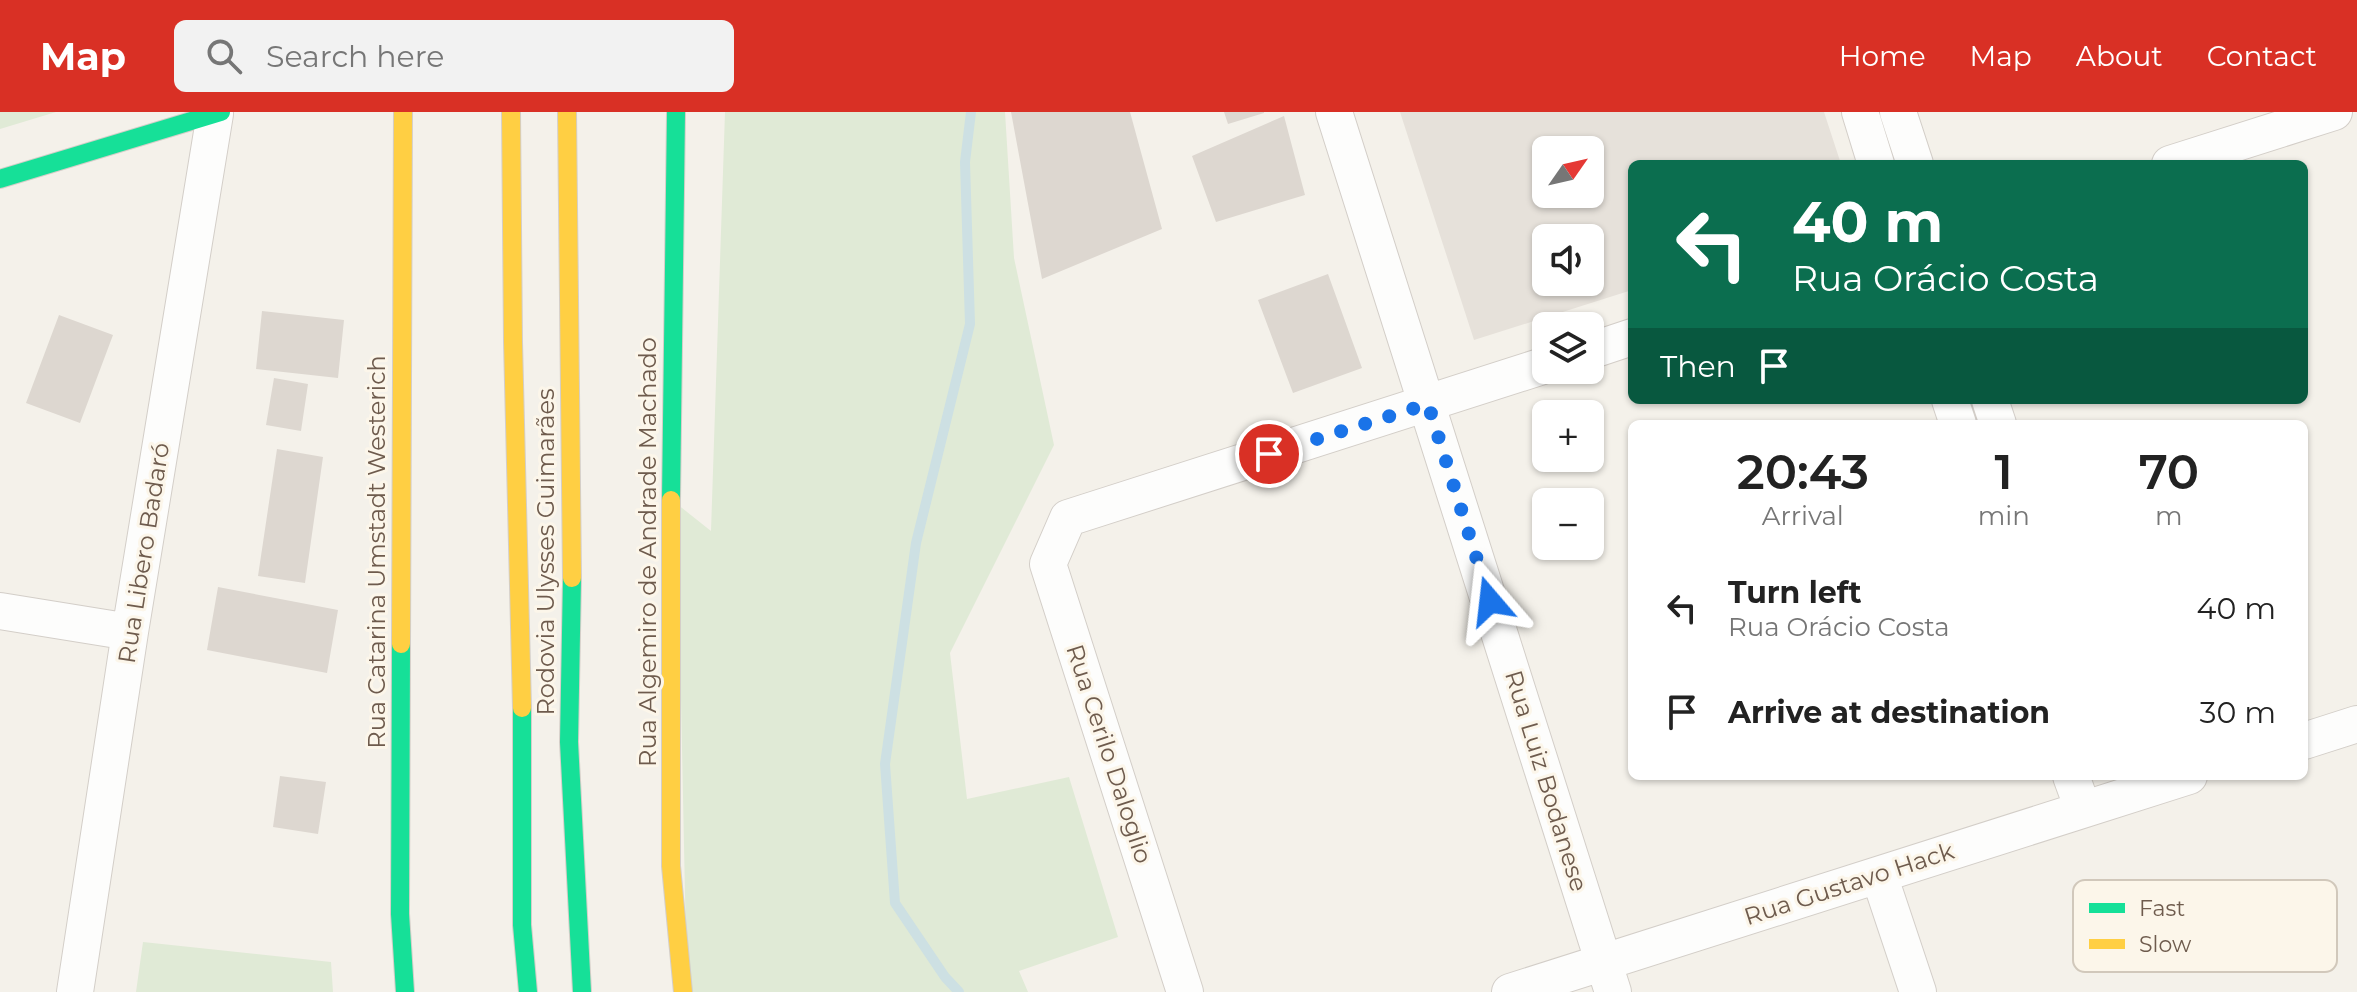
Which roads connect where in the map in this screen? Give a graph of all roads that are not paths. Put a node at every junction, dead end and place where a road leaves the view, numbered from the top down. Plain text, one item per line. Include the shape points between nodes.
1 (403, 112) edge
2 (511, 112) edge
3 (567, 112) edge
4 (676, 112) edge
5 (1334, 112) edge
6 (1860, 112) edge
7 (1898, 112) edge
8 (2334, 112) edge
9 (218, 113) edge
10 (1875, 160) edge
11 (1914, 160) edge
12 (2183, 160) edge
13 (0, 179) edge
14 (1628, 338) edge
15 (1604, 346) edge
16 (1532, 370) edge
17 (1428, 404) junction
18 (0, 611) edge
19 (130, 632) junction
20 (2357, 724) edge
21 (2308, 740) edge
22 (2161, 780) edge
23 (2092, 790) edge
24 (1879, 875) junction
25 (1608, 977) edge
26 (75, 992) edge
27 (405, 992) edge
28 (528, 992) edge
29 (582, 992) edge
30 (683, 992) edge
31 (1185, 992) edge
32 (1510, 992) edge
33 (1918, 992) edge

1 - 27 main road, Rua Catarina Umstadt Westerich via 400,914
2 - 28 main road, Rodovia Ulysses Guimarães via 522,925
3 - 29 main road, Rodovia Ulysses Guimarães via 569,742
4 - 30 main road, Rua Algemiro de Andrade Machado via 671,866
5 - 17 street, Rua Luiz Bodanese
6 - 10 street
7 - 11 street
8 - 12 street
9 - 13 main road
9 - 19 street, Rua Libero Badaró
14 - 15 street
16 - 17 street
17 - 25 street, Rua Luiz Bodanese
17 - 31 street, Rua Cerilo Daloglio via 1068,518 1048,564
18 - 19 street
19 - 26 street, Rua Libero Badaró
20 - 21 street
22 - 23 street, Rua Gustavo Hack
23 - 24 street, Rua Gustavo Hack
24 - 25 street, Rua Gustavo Hack
24 - 33 street
25 - 32 street, Rua Gustavo Hack

